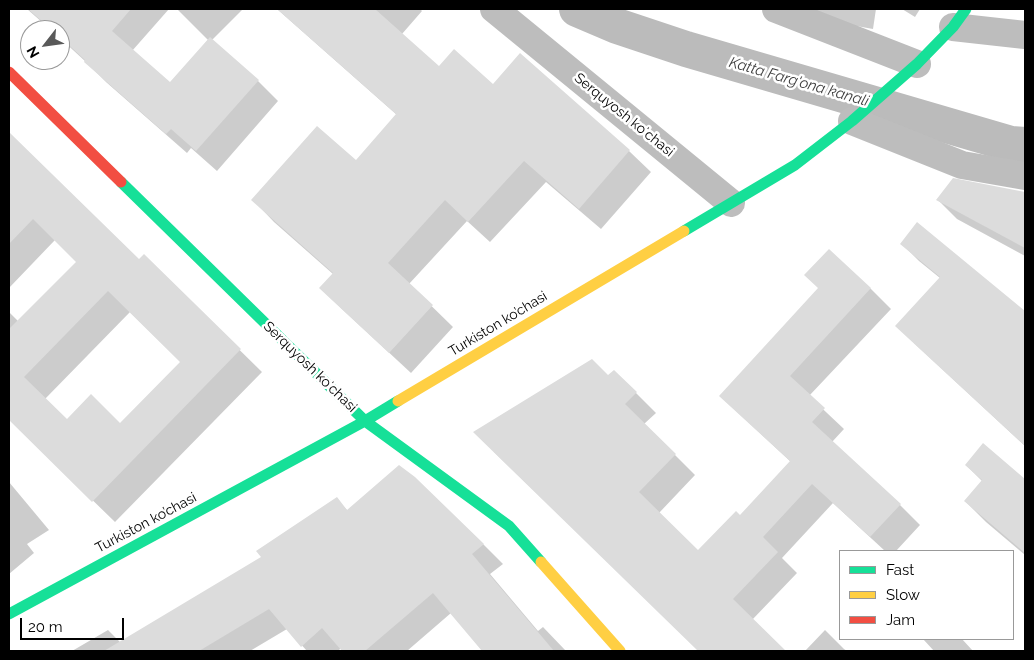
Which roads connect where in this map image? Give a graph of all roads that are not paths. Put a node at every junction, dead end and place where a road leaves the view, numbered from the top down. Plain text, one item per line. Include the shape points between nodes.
1 (494, 9) edge
2 (776, 9) edge
3 (960, 18) edge
4 (1025, 35) edge
5 (917, 64) junction
6 (9, 72) edge
7 (852, 121) junction
8 (1025, 176) edge
9 (731, 203) junction
10 (365, 421) junction
11 (9, 614) edge
12 (620, 651) edge

1 - 9 street, Serquyosh koʻchasi
2 - 5 street
3 - 4 street
3 - 5 main road, Turkiston ko’chasi
5 - 7 main road, Turkiston ko’chasi
6 - 10 main road, Serquyosh koʻchasi
7 - 8 street via 962,165
7 - 9 main road, Turkiston ko’chasi via 795,165
9 - 10 main road, Turkiston ko’chasi
10 - 11 main road, Turkiston ko’chasi
10 - 12 main road, Serquyosh koʻchasi via 509,526

